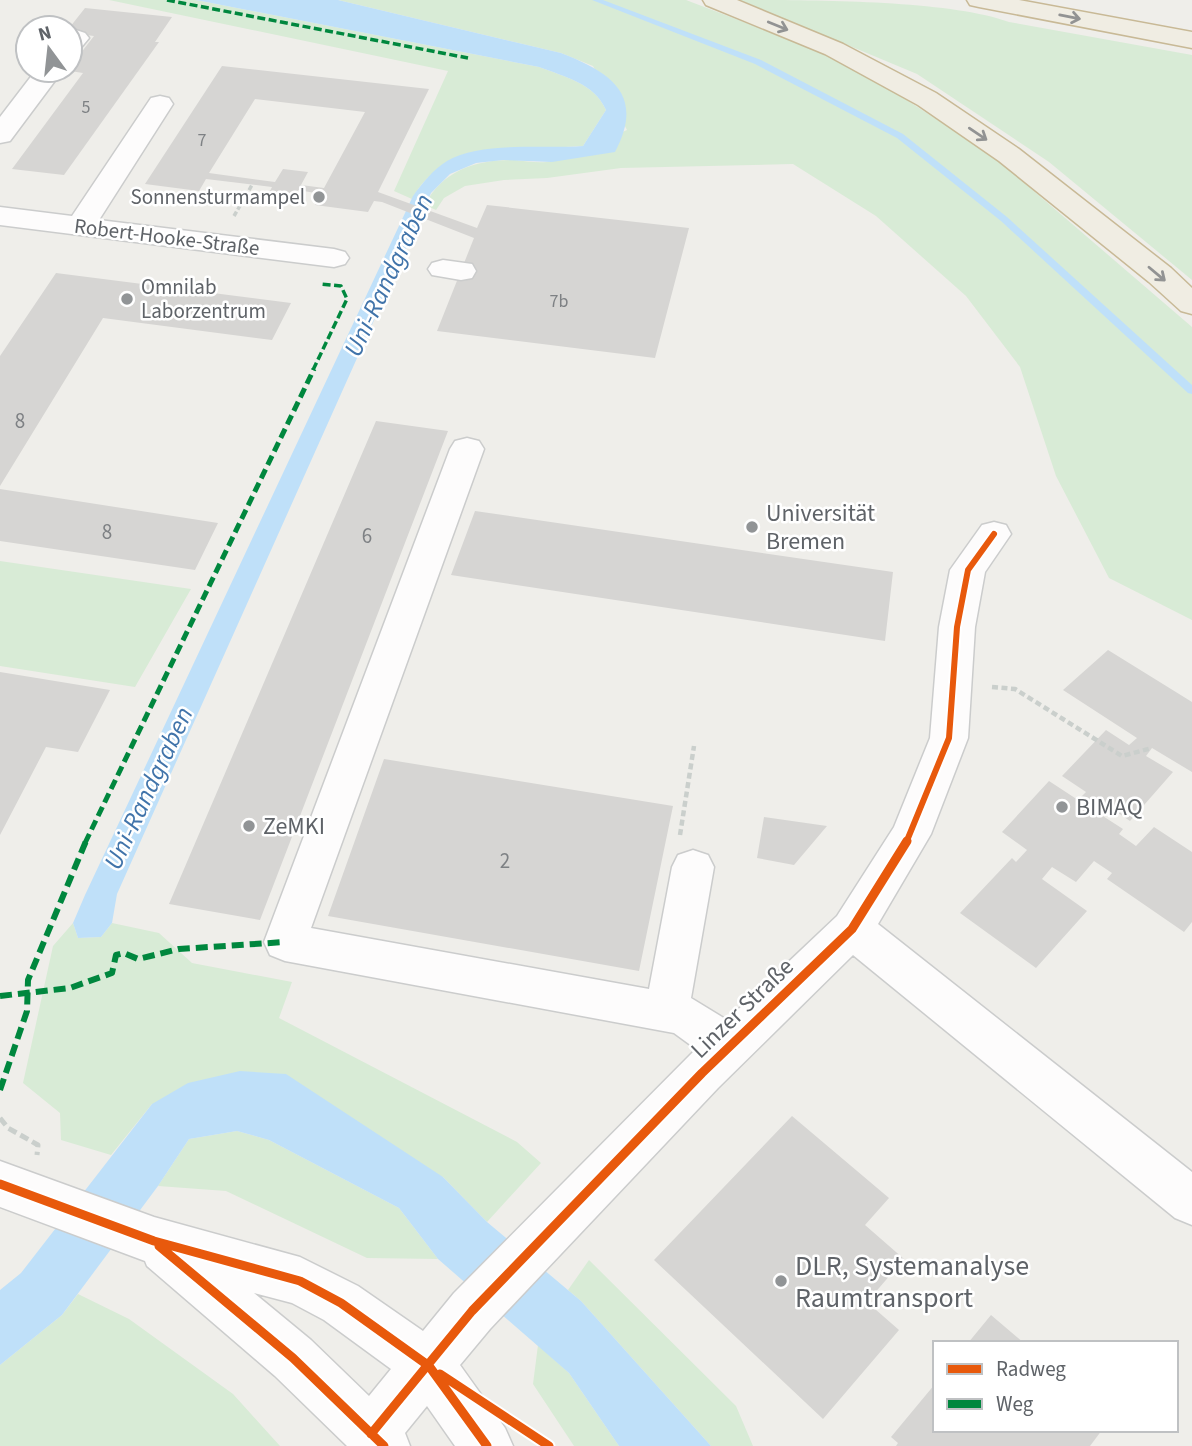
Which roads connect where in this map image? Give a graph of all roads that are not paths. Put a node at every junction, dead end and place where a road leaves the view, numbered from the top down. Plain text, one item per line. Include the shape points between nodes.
1 (715, 0) edge
2 (979, 0) edge
3 (1083, 0) edge
4 (1192, 20) edge
5 (1192, 40) edge
6 (39, 84) edge
7 (160, 104) dead end
8 (0, 135) edge
9 (0, 216) edge
10 (80, 226) junction
11 (334, 258) dead end
12 (1192, 304) edge
13 (467, 449) dead end
14 (994, 534) dead end
15 (693, 867) road end
16 (852, 929) junction
17 (666, 1012) junction
18 (730, 1047) junction
19 (16, 1189) edge
20 (1192, 1202) edge
21 (154, 1241) junction
22 (429, 1366) junction
23 (378, 1440) edge
24 (487, 1446) edge

1 -> 12 highway via 834,49 927,99 1009,155
2 -> 5 highway
3 - 4 highway
6 - 8 street
7 - 10 street
9 - 10 street, Robert-Hooke-Straße
10 - 11 street, Robert-Hooke-Straße
13 - 17 street via 285,942
14 - 16 street, Linzer Straße via 968,570 957,627 949,738 911,834
15 - 17 street
16 - 18 street, Linzer Straße
16 - 20 street
17 - 18 street via 684,1015
18 - 22 street, Linzer Straße via 472,1311
19 - 21 street
21 - 22 street via 300,1281 341,1303
21 - 23 street via 293,1358
22 - 23 street, Linzer Straße
22 - 24 street

